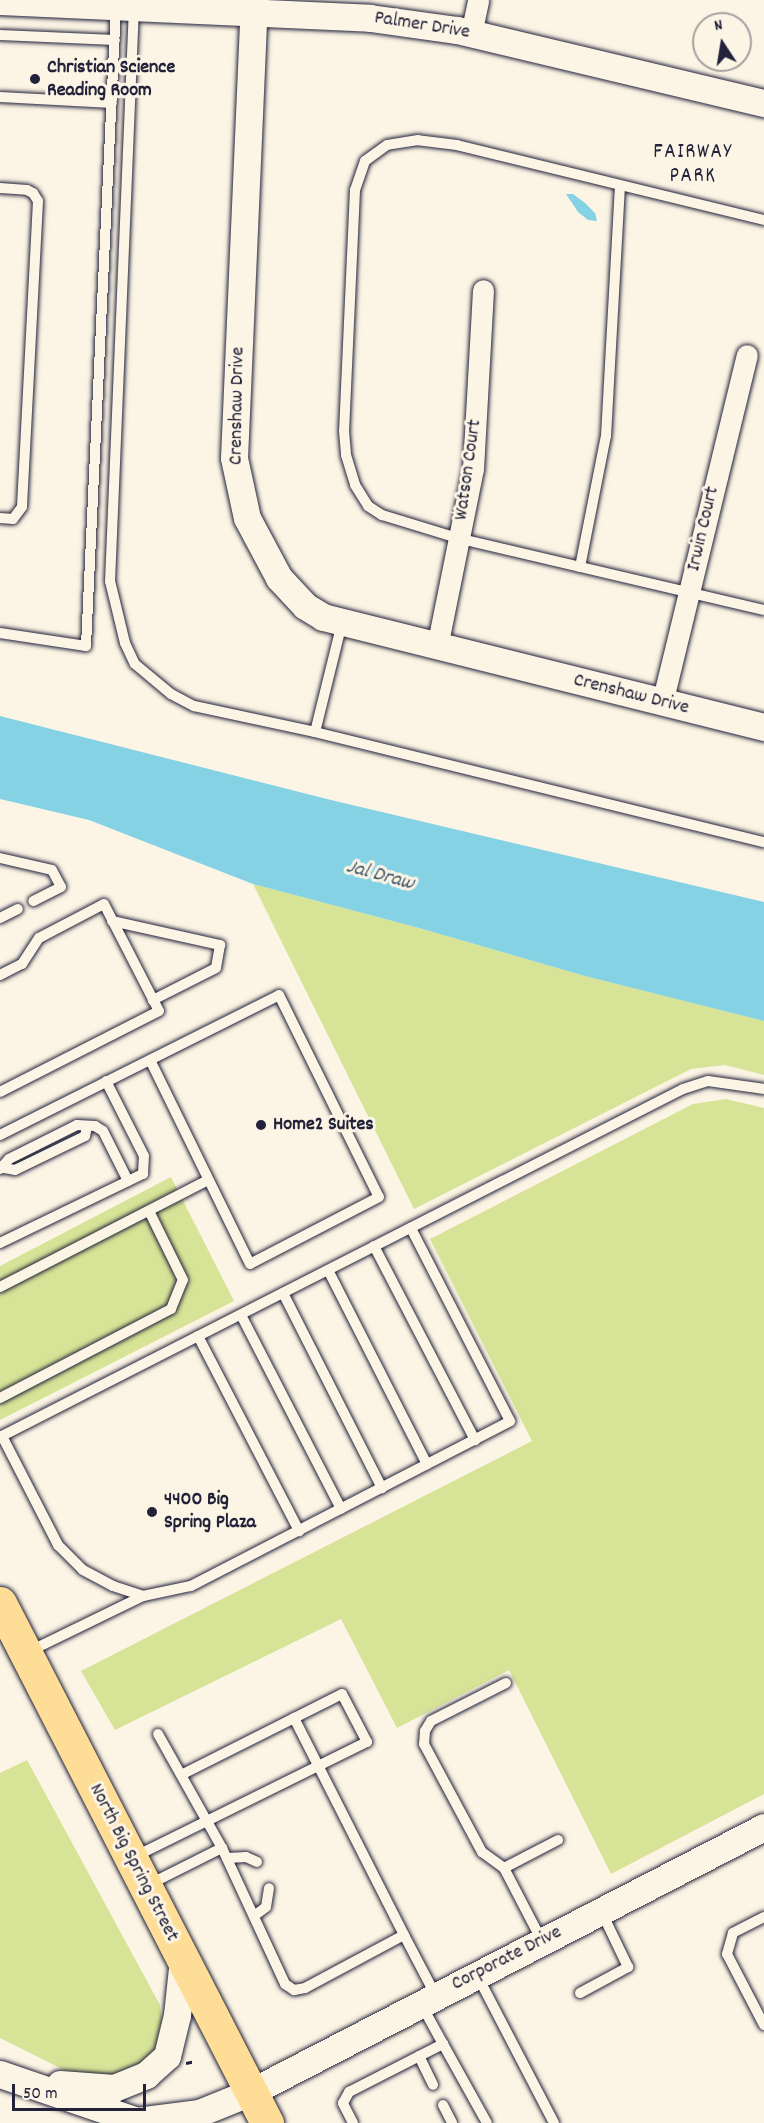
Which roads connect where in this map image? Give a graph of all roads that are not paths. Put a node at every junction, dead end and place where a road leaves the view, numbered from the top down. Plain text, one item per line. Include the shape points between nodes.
1 (478, 0) edge
2 (0, 1) edge
3 (38, 1) edge
4 (128, 4) edge
5 (254, 6) edge
6 (471, 34) junction
7 (0, 35) edge
8 (115, 40) junction
9 (0, 97) edge
10 (112, 103) junction
11 (764, 103) edge
12 (620, 185) junction
13 (0, 188) edge
14 (764, 220) edge
15 (483, 290) dead end
16 (747, 355) dead end
17 (0, 518) edge
18 (460, 538) junction
19 (580, 567) junction
20 (689, 592) junction
21 (764, 610) edge
22 (342, 623) junction
23 (0, 633) edge
24 (437, 647) junction
25 (662, 703) junction
26 (764, 727) edge
27 (315, 732) junction
28 (764, 842) edge
29 (0, 858) edge
30 (33, 901) dead end
31 (18, 909) dead end
32 (0, 918) edge
33 (112, 921) junction
34 (0, 975) edge
35 (153, 1000) junction
36 (150, 1060) junction
37 (106, 1081) junction
38 (764, 1089) edge
39 (0, 1092) edge
40 (0, 1135) edge
41 (2, 1168) edge
42 (208, 1180) junction
43 (128, 1181) junction
44 (149, 1211) junction
45 (411, 1228) junction
46 (0, 1243) edge
47 (374, 1246) junction
48 (328, 1270) junction
49 (0, 1287) edge
50 (283, 1293) junction
51 (241, 1315) junction
52 (198, 1336) junction
53 (0, 1398) edge
54 (1, 1436) edge
55 (475, 1440) junction
56 (427, 1464) junction
57 (382, 1488) junction
58 (341, 1509) junction
59 (299, 1531) junction
60 (143, 1596) junction
61 (0, 1603) edge
62 (25, 1653) junction
63 (506, 1683) dead end
64 (294, 1718) junction
65 (158, 1734) dead end
66 (318, 1766) junction
67 (181, 1775) junction
68 (207, 1821) junction
69 (764, 1827) edge
70 (558, 1840) dead end
71 (225, 1853) junction
72 (257, 1862) dead end
73 (504, 1868) junction
74 (138, 1873) junction
75 (269, 1888) dead end
76 (601, 1911) junction
77 (254, 1916) junction
78 (764, 1917) edge
79 (404, 1935) junction
80 (542, 1941) junction
81 (183, 1959) junction
82 (477, 1975) junction
83 (580, 1994) dead end
84 (429, 2000) junction
85 (764, 2025) edge
86 (443, 2044) junction
87 (419, 2056) junction
88 (8, 2077) edge
89 (433, 2085) dead end
90 (251, 2092) junction
91 (443, 2105) dead end
92 (267, 2123) edge
93 (353, 2123) edge
94 (452, 2123) edge
95 (486, 2123) edge
96 (554, 2123) edge

1 - 6 street
2 - 3 street, Palmer Drive
3 - 4 street, Palmer Drive
4 - 5 street, Palmer Drive
4 - 8 lane
4 - 27 lane via 110,581 125,643 135,664 171,694 194,706
5 - 6 street, Palmer Drive
5 - 22 street, Crenshaw Drive via 235,416 236,474 247,518 279,578 305,606
6 - 11 street, Palmer Drive
7 - 8 lane
8 - 10 lane
9 - 10 lane
10 - 23 lane via 86,646
12 - 14 lane
12 - 18 lane via 418,140 387,145 370,156 361,168 354,190 344,431 350,472 360,496 382,515
12 - 19 lane via 606,436
13 - 17 lane via 27,190 38,201 22,507 13,519
15 - 18 street, Watson Court via 476,450
16 - 20 street, Irwin Court
18 - 19 lane
18 - 24 street, Watson Court
19 - 20 lane
20 - 21 lane
20 - 25 street, Irwin Court
22 - 24 street, Crenshaw Drive
22 - 27 lane
24 - 25 street, Crenshaw Drive
25 - 26 street, Crenshaw Drive
27 - 28 lane
29 - 30 lane via 52,870 61,886
31 - 32 lane
33 - 34 lane via 104,904 39,938 21,964
33 - 35 lane
33 - 35 lane via 220,945 216,968
35 - 39 lane via 159,1011
36 - 37 lane
36 - 42 lane
36 - 42 lane via 279,995 379,1197 250,1264
37 - 40 lane
37 - 43 lane via 144,1156 143,1174
38 - 45 lane via 708,1082 683,1089
41 - 43 lane via 9,1159 77,1125 95,1126 103,1131
42 - 44 lane
43 - 46 lane
44 - 49 lane
44 - 53 lane via 183,1280 171,1309
45 - 47 lane
45 - 55 lane via 510,1420
47 - 48 lane
47 - 55 lane
48 - 50 lane
48 - 56 lane
50 - 51 lane
50 - 57 lane
51 - 52 lane
51 - 58 lane
52 - 54 lane
52 - 59 lane
54 - 60 lane via 57,1545 83,1570
55 - 56 lane
56 - 57 lane
57 - 58 lane
58 - 59 lane
59 - 60 lane via 191,1586
60 - 62 lane
61 - 62 highway, North Big Spring Street
62 - 74 highway, North Big Spring Street
63 - 73 lane via 431,1721 424,1744 482,1852
64 - 66 lane
64 - 66 lane via 342,1694 367,1742
64 - 67 lane
65 - 67 lane
66 - 68 lane
66 - 79 lane
67 - 68 lane
68 - 71 lane
68 - 74 lane
69 - 76 street, Corporate Drive
70 - 73 lane
71 - 72 lane
71 - 74 lane
71 - 77 lane
73 - 80 lane
74 - 81 highway, North Big Spring Street
75 - 77 lane via 266,1906
76 - 80 street, Corporate Drive
76 - 83 lane via 628,1967
77 - 79 lane via 285,1984 294,1990
78 - 85 lane via 733,1933 727,1954
79 - 84 lane
80 - 82 street, Corporate Drive
81 - 88 street via 177,2015 167,2056 146,2075 114,2088
81 - 90 highway, North Big Spring Street
82 - 84 street, Corporate Drive
82 - 96 lane
84 - 86 lane
84 - 90 street, Corporate Drive
86 - 87 lane
86 - 95 lane
87 - 89 lane
87 - 93 lane via 349,2092 344,2103
88 - 90 street, Corporate Drive via 137,2121 198,2114
90 - 92 highway, North Big Spring Street
91 - 94 lane

